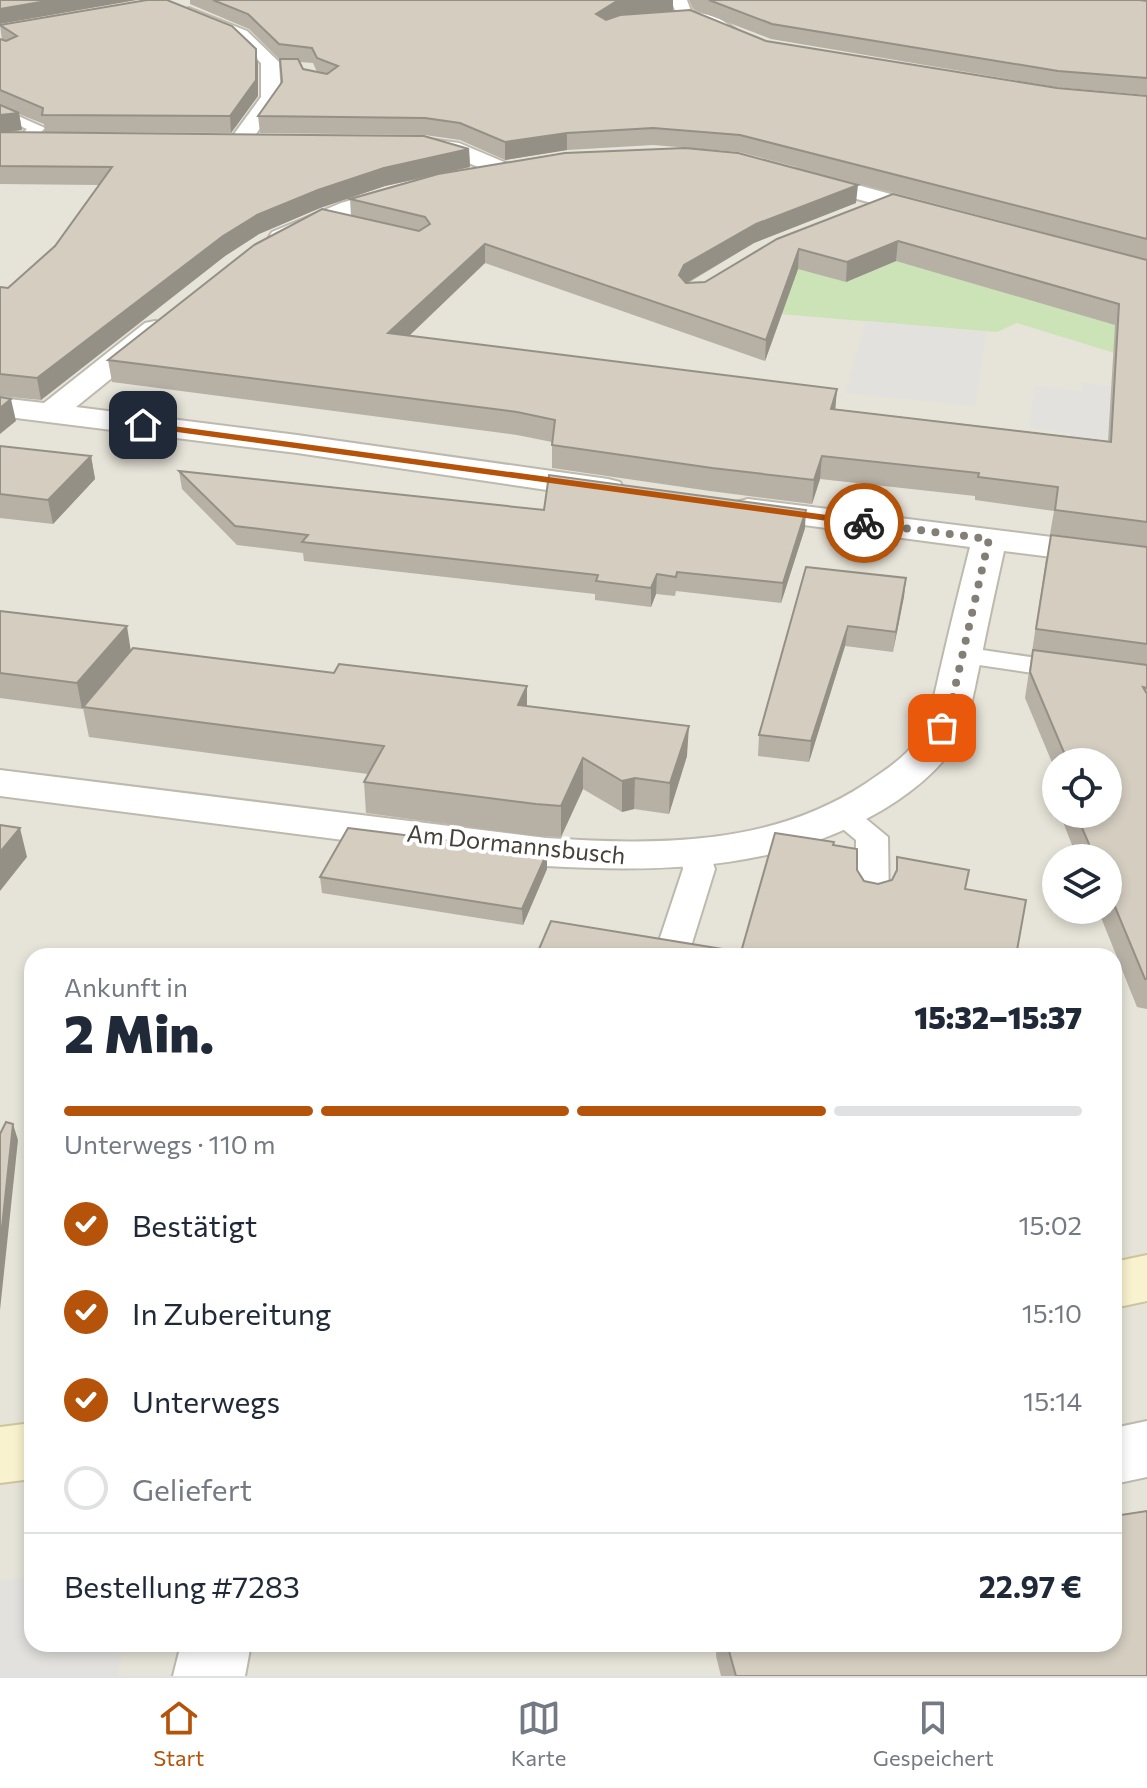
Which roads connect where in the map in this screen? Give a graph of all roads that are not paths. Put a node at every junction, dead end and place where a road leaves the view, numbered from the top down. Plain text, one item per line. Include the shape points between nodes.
1 (178, 3) edge
2 (681, 13) edge
3 (753, 42) edge
4 (291, 66) edge
5 (271, 67) junction
6 (2, 112) edge
7 (0, 141) edge
8 (23, 141) junction
9 (54, 141) edge
10 (272, 141) edge
11 (398, 143) edge
12 (532, 165) edge
13 (503, 170) junction
14 (778, 170) edge
15 (461, 178) edge
16 (434, 184) edge
17 (892, 201) junction
18 (850, 218) edge
19 (321, 219) junction
20 (963, 220) edge
21 (349, 226) edge
22 (261, 247) edge
23 (174, 313) edge
24 (0, 407) edge
25 (51, 413) junction
26 (634, 493) edge
27 (710, 504) edge
28 (989, 539) junction
29 (1147, 559) edge
30 (962, 655) junction
31 (1147, 682) edge
32 (0, 783) edge
33 (842, 815) junction
34 (696, 853) junction
35 (872, 909) edge
36 (674, 948) edge
37 (1147, 1278) edge
38 (1122, 1283) edge
39 (1147, 1449) edge
40 (24, 1452) edge
41 (1122, 1454) edge
42 (0, 1455) edge
43 (214, 1652) edge
44 (209, 1676) edge

1 - 5 street via 241,35
2 - 3 street
4 - 5 lane
5 - 10 street via 271,97 232,141
6 - 8 lane via 37,128
7 - 8 street
8 - 9 street
11 - 13 street via 444,146
12 - 13 street
13 - 15 street
14 - 17 street
16 - 19 street
17 - 18 street
17 - 20 street
19 - 21 lane
19 - 22 street
23 - 25 street
24 - 25 street
25 - 26 street
27 - 28 street
28 - 29 street
28 - 30 street, Am Dormannsbusch
30 - 31 lane
30 - 33 street, Am Dormannsbusch via 949,712 934,744 880,795
32 - 34 street, Am Dormannsbusch via 546,852 615,857
33 - 34 street, Am Dormannsbusch via 791,835
33 - 35 lane via 872,837
34 - 36 lane via 699,869
37 - 38 main road
39 - 41 street
40 - 42 main road
43 - 44 street

